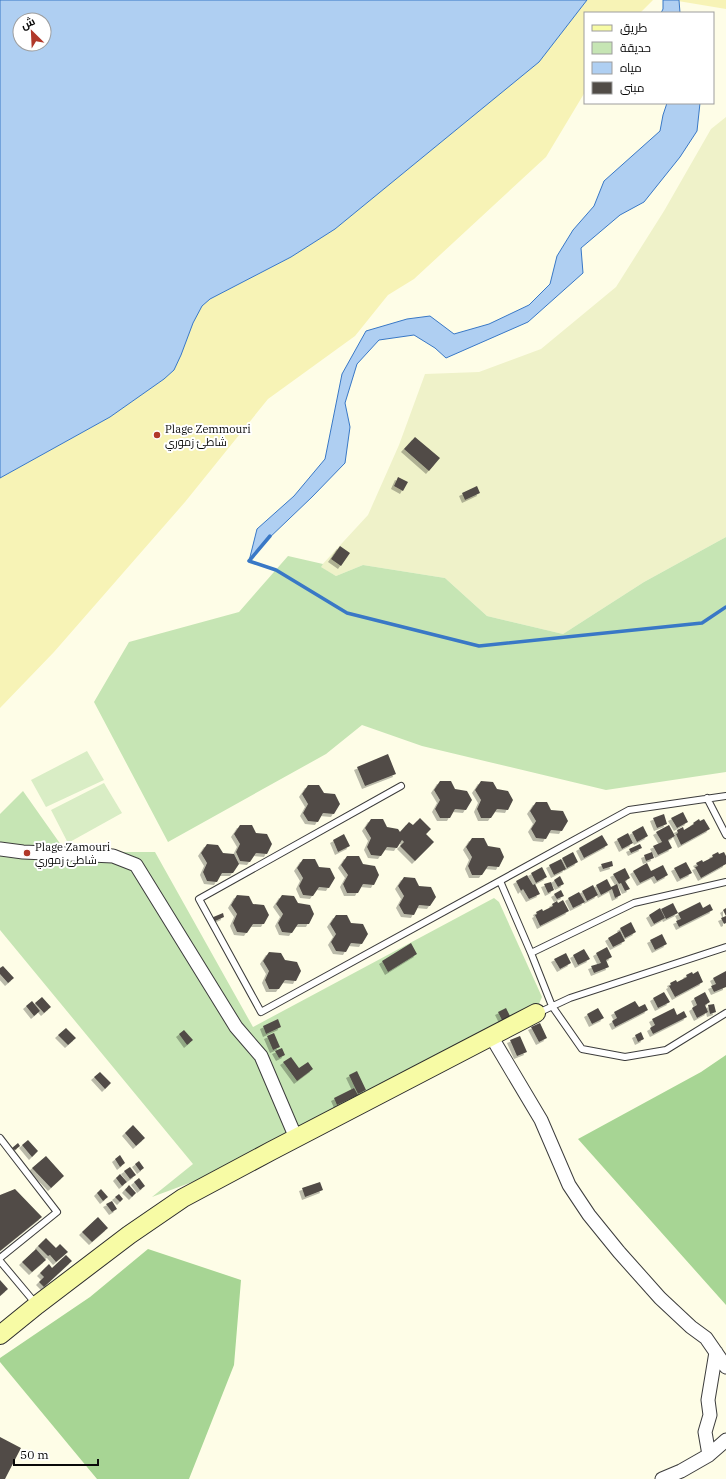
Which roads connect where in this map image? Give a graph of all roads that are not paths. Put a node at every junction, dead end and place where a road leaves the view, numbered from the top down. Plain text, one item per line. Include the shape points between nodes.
1 (401, 786) dead end
2 (726, 796) edge
3 (707, 798) junction
4 (726, 835) edge
5 (0, 849) edge
6 (500, 881) junction
7 (726, 882) edge
8 (726, 947) edge
9 (531, 953) junction
10 (544, 1010) junction
11 (726, 1013) edge
12 (492, 1036) junction
13 (0, 1138) edge
14 (296, 1138) junction
15 (0, 1259) edge
16 (37, 1305) junction
17 (0, 1335) edge
18 (716, 1352) junction
19 (726, 1366) edge
20 (726, 1440) edge
21 (709, 1455) junction
22 (662, 1479) edge

1 - 6 lane via 199,899 261,1012
2 - 3 lane
3 - 4 lane
3 - 6 lane via 630,810
5 - 14 street via 113,856 136,865 236,1027 261,1056
6 - 9 lane
7 - 9 lane via 634,903
8 - 10 lane via 570,998
9 - 10 lane
10 - 11 lane via 582,1049 624,1057 666,1050
10 - 12 street
12 - 14 street
12 - 18 street via 541,1120 570,1185 588,1215 660,1298 706,1338
13 - 15 lane via 57,1212
14 - 16 street via 183,1198 129,1235
15 - 16 lane
16 - 17 street
18 - 19 street
18 - 21 street via 708,1400 710,1415 705,1432
20 - 21 street
21 - 22 street via 681,1472

